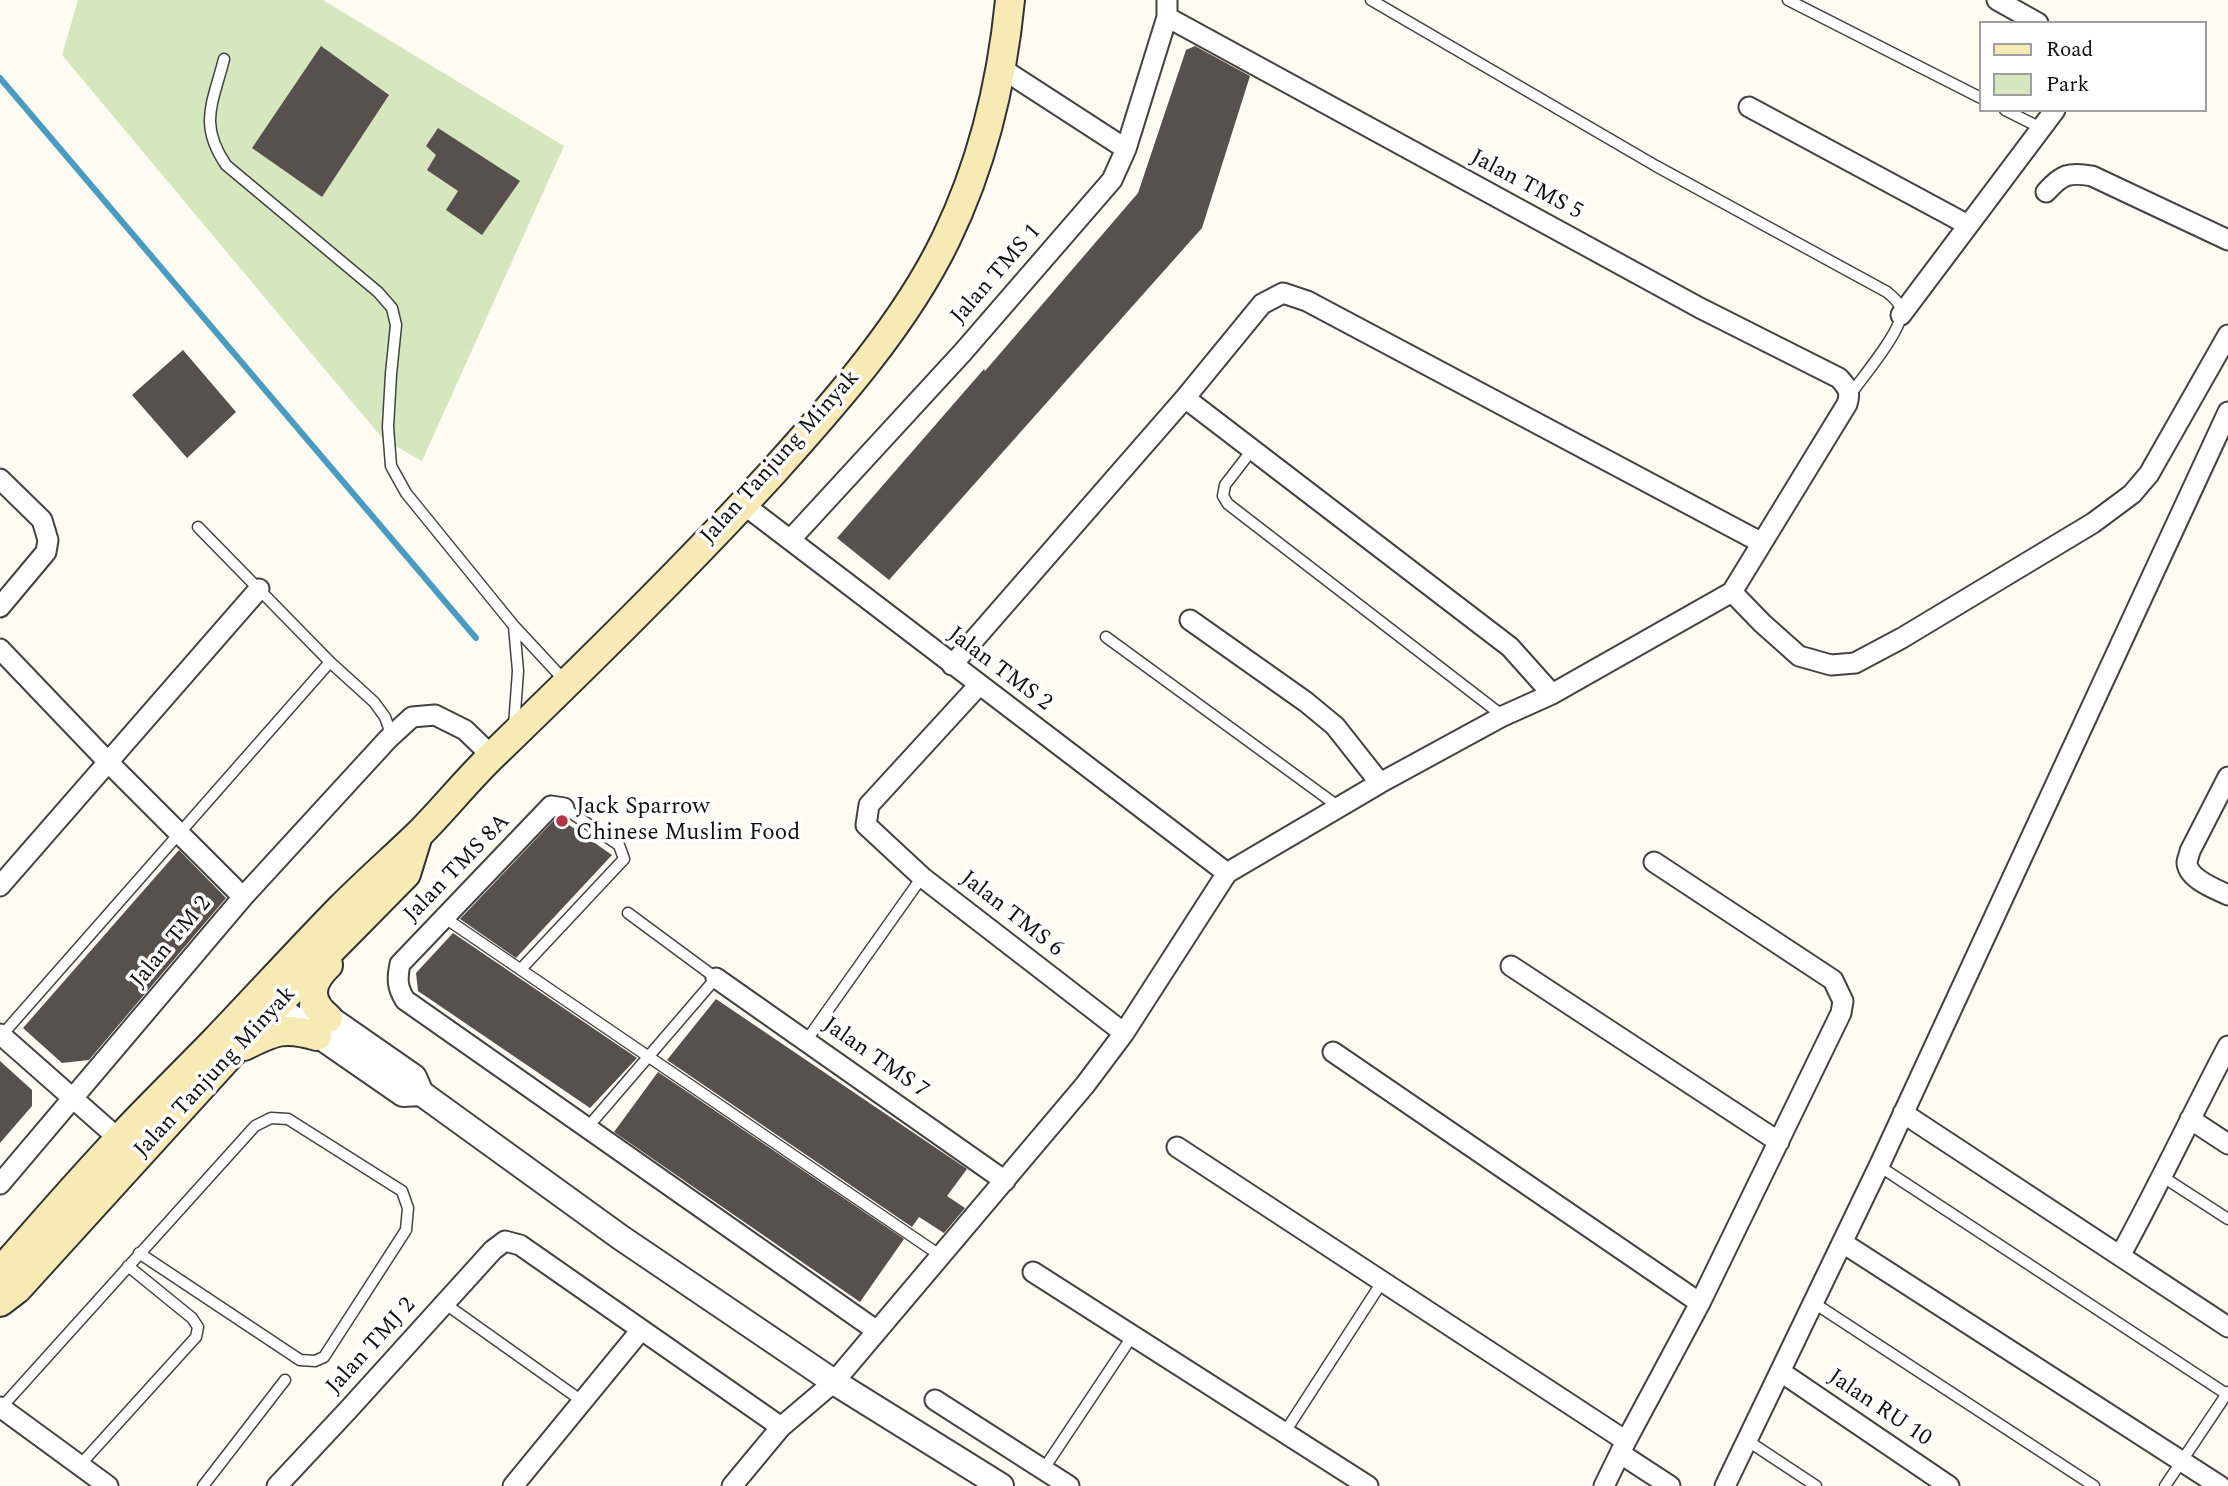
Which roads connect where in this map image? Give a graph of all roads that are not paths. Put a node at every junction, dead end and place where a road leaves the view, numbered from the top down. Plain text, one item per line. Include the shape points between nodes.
1 (1010, 0) edge
2 (1371, 0) edge
3 (1788, 0) edge
4 (1997, 0) edge
5 (1167, 8) edge
6 (2034, 21) edge
7 (224, 59) dead end
8 (1001, 68) junction
9 (1980, 97) edge
10 (1749, 107) dead end
11 (2009, 112) edge
12 (2053, 112) edge
13 (2041, 128) junction
14 (1126, 149) junction
15 (2046, 192) dead end
16 (1968, 225) junction
17 (2228, 240) edge
18 (1901, 315) junction
19 (2227, 338) edge
20 (1185, 398) junction
21 (1848, 400) junction
22 (2228, 412) edge
23 (1252, 450) junction
24 (0, 479) edge
25 (743, 504) junction
26 (198, 527) dead end
27 (790, 540) junction
28 (1762, 543) junction
29 (259, 589) junction
30 (1732, 592) junction
31 (0, 607) edge
32 (1190, 621) dead end
33 (514, 626) junction
34 (1106, 638) dead end
35 (0, 649) edge
36 (330, 662) junction
37 (952, 665) junction
38 (567, 684) junction
39 (979, 685) junction
40 (1552, 694) junction
41 (1503, 716) junction
42 (513, 737) junction
43 (388, 739) junction
44 (492, 756) junction
45 (108, 762) junction
46 (2228, 777) edge
47 (1380, 783) junction
48 (1339, 807) junction
49 (564, 808) joint
50 (180, 834) junction
51 (418, 835) junction
52 (1654, 862) dead end
53 (1227, 873) junction
54 (922, 877) junction
55 (0, 886) edge
56 (2228, 895) edge
57 (243, 897) junction
58 (628, 913) dead end
59 (445, 918) junction
60 (360, 921) junction
61 (1511, 966) dead end
62 (521, 969) junction
63 (716, 978) junction
64 (275, 992) junction
65 (323, 1027) junction
66 (1124, 1033) junction
67 (1, 1035) edge
68 (806, 1041) junction
69 (2228, 1046) edge
70 (236, 1050) junction
71 (1333, 1052) dead end
72 (649, 1055) junction
73 (72, 1097) junction
74 (1903, 1113) junction
75 (2190, 1119) junction
76 (587, 1128) junction
77 (119, 1139) junction
78 (1779, 1142) junction
79 (2228, 1144) edge
80 (1177, 1147) dead end
81 (1880, 1166) junction
82 (2163, 1177) junction
83 (1005, 1181) junction
84 (0, 1184) edge
85 (2228, 1219) edge
86 (1843, 1243) junction
87 (139, 1253) junction
88 (941, 1256) junction
89 (2120, 1256) junction
90 (128, 1266) junction
91 (0, 1272) edge
92 (1033, 1272) dead end
93 (1382, 1282) junction
94 (0, 1303) edge
95 (444, 1303) junction
96 (1700, 1303) junction
97 (1814, 1303) junction
98 (2228, 1326) edge
99 (641, 1330) junction
100 (877, 1332) junction
101 (1133, 1335) junction
102 (1781, 1372) junction
103 (285, 1380) dead end
104 (834, 1382) junction
105 (2228, 1394) edge
106 (935, 1400) dead end
107 (582, 1401) junction
108 (0, 1407) edge
109 (781, 1427) junction
110 (1284, 1432) junction
111 (1748, 1441) junction
112 (1624, 1447) junction
113 (2182, 1460) junction
114 (80, 1465) junction
115 (1044, 1470) junction
116 (108, 1486) edge
117 (203, 1486) edge
118 (276, 1486) edge
119 (513, 1486) edge
120 (732, 1486) edge
121 (1001, 1486) edge
122 (1069, 1486) edge
123 (1368, 1486) edge
124 (1604, 1486) edge
125 (1670, 1486) edge
126 (1725, 1486) edge
127 (1816, 1486) edge
128 (1949, 1486) edge
129 (2094, 1486) edge
130 (2165, 1486) edge
131 (2220, 1486) edge

1 - 8 main road, Jalan Tanjung Minyak
2 - 18 lane via 1656,166 1887,292 1899,303
3 - 9 lane
4 - 6 street
5 - 14 street, Jalan TMS 1
5 - 21 street, Jalan TMS 5 via 1700,308 1839,378 1847,387
7 - 33 lane via 208,122 214,148 226,165 392,308 396,325 388,427 391,466 406,493
8 - 14 street
8 - 25 main road, Jalan Tanjung Minyak via 974,171 930,269 845,390
10 - 16 street
11 - 13 lane
12 - 13 street
13 - 16 street
14 - 27 street, Jalan TMS 1 via 1112,180 963,352
15 - 17 street via 2058,178 2078,173 2092,176
16 - 18 street
18 - 21 lane via 1894,333
19 - 30 street via 2149,474 2132,494 1902,639 1855,663 1831,664 1799,656
20 - 23 street
20 - 28 street via 1262,304 1283,293 1320,308
20 - 37 street
21 - 28 street
22 - 74 street
23 - 40 street via 1510,647
23 - 41 lane via 1225,485 1223,496 1228,504
24 - 31 street via 42,520 48,540 46,552
25 - 27 street, Jalan TMS 2
25 - 38 main road, Jalan Tanjung Minyak
26 - 29 lane
27 - 37 street, Jalan TMS 2
28 - 30 street
29 - 36 lane
29 - 45 street
30 - 40 street
32 - 47 street via 1335,726
33 - 38 lane
33 - 42 lane via 518,671
34 - 48 lane
35 - 45 street
36 - 43 lane via 379,709 389,728
36 - 50 lane
37 - 39 street, Jalan TMS 2
38 - 42 main road, Jalan Tanjung Minyak
39 - 53 street, Jalan TMS 2
39 - 54 street, Jalan TMS 6 via 866,813 866,825
40 - 41 street
41 - 47 street
42 - 44 main road, Jalan Tanjung Minyak
43 - 44 street, Jalan TM 2 via 412,717 435,715 465,730
43 - 57 street, Jalan TM 2
44 - 51 main road, Jalan Tanjung Minyak
45 - 50 street
45 - 55 street
46 - 56 street via 2187,862 2196,877
47 - 48 street
48 - 53 street
49 - 59 street, Jalan TMS 8A via 551,806
49 - 62 lane via 619,845 624,859
50 - 57 street
50 - 67 lane
51 - 60 main road, Jalan Tanjung Minyak via 406,874
51 - 64 main road, Jalan Tanjung Minyak via 364,885
52 - 78 street via 1833,980 1840,993 1841,1013
53 - 66 street
54 - 66 street, Jalan TMS 6
54 - 68 lane
57 - 73 street, Jalan TM 2
58 - 63 lane
59 - 62 lane
59 - 76 street, Jalan TMS 8A via 400,964 398,990 405,1000
60 - 64 main road, Jalan Tanjung Minyak
60 - 65 main road via 351,942 313,984
61 - 78 street
62 - 72 lane
63 - 68 street, Jalan TMS 7
63 - 72 lane
64 - 65 street
64 - 70 main road, Jalan Tanjung Minyak
64 - 77 main road, Jalan Tanjung Minyak
65 - 70 main road via 276,1031
65 - 104 street via 403,1094 421,1093 620,1237
66 - 83 street
67 - 73 street
68 - 83 street, Jalan TMS 7
69 - 75 street
70 - 94 main road, Jalan Tanjung Minyak
71 - 96 street
72 - 76 lane
72 - 88 lane
73 - 77 street
73 - 84 street, Jalan TM 2
74 - 81 street
74 - 89 street
75 - 79 street
75 - 82 street
76 - 100 street
77 - 91 main road, Jalan Tanjung Minyak
78 - 96 street
80 - 93 street
81 - 86 street
81 - 105 lane
82 - 85 lane
82 - 89 street
83 - 88 street
86 - 97 street
86 - 113 street
87 - 87 lane via 255,1126 271,1118 288,1119 402,1191 408,1208 406,1230 324,1357 315,1361 300,1360
87 - 90 lane
88 - 100 street
89 - 98 street
90 - 108 lane
90 - 114 lane via 192,1318 198,1327 196,1337
92 - 101 street
93 - 110 lane
93 - 112 street
95 - 99 street, Jalan TMJ 2 via 505,1241 520,1245
95 - 107 lane
95 - 118 street, Jalan TMJ 2
96 - 112 street
97 - 102 street
97 - 129 lane
99 - 107 street
99 - 109 street
100 - 104 street
101 - 110 street
101 - 115 lane
102 - 111 street
102 - 128 street, Jalan RU 10
103 - 117 lane
104 - 109 street
104 - 121 street
105 - 113 lane
106 - 115 street
107 - 119 street
108 - 114 street
109 - 120 street
110 - 123 street
111 - 126 street
111 - 127 lane
112 - 124 street
112 - 125 street
113 - 130 lane
113 - 131 street
114 - 116 street
115 - 122 street

